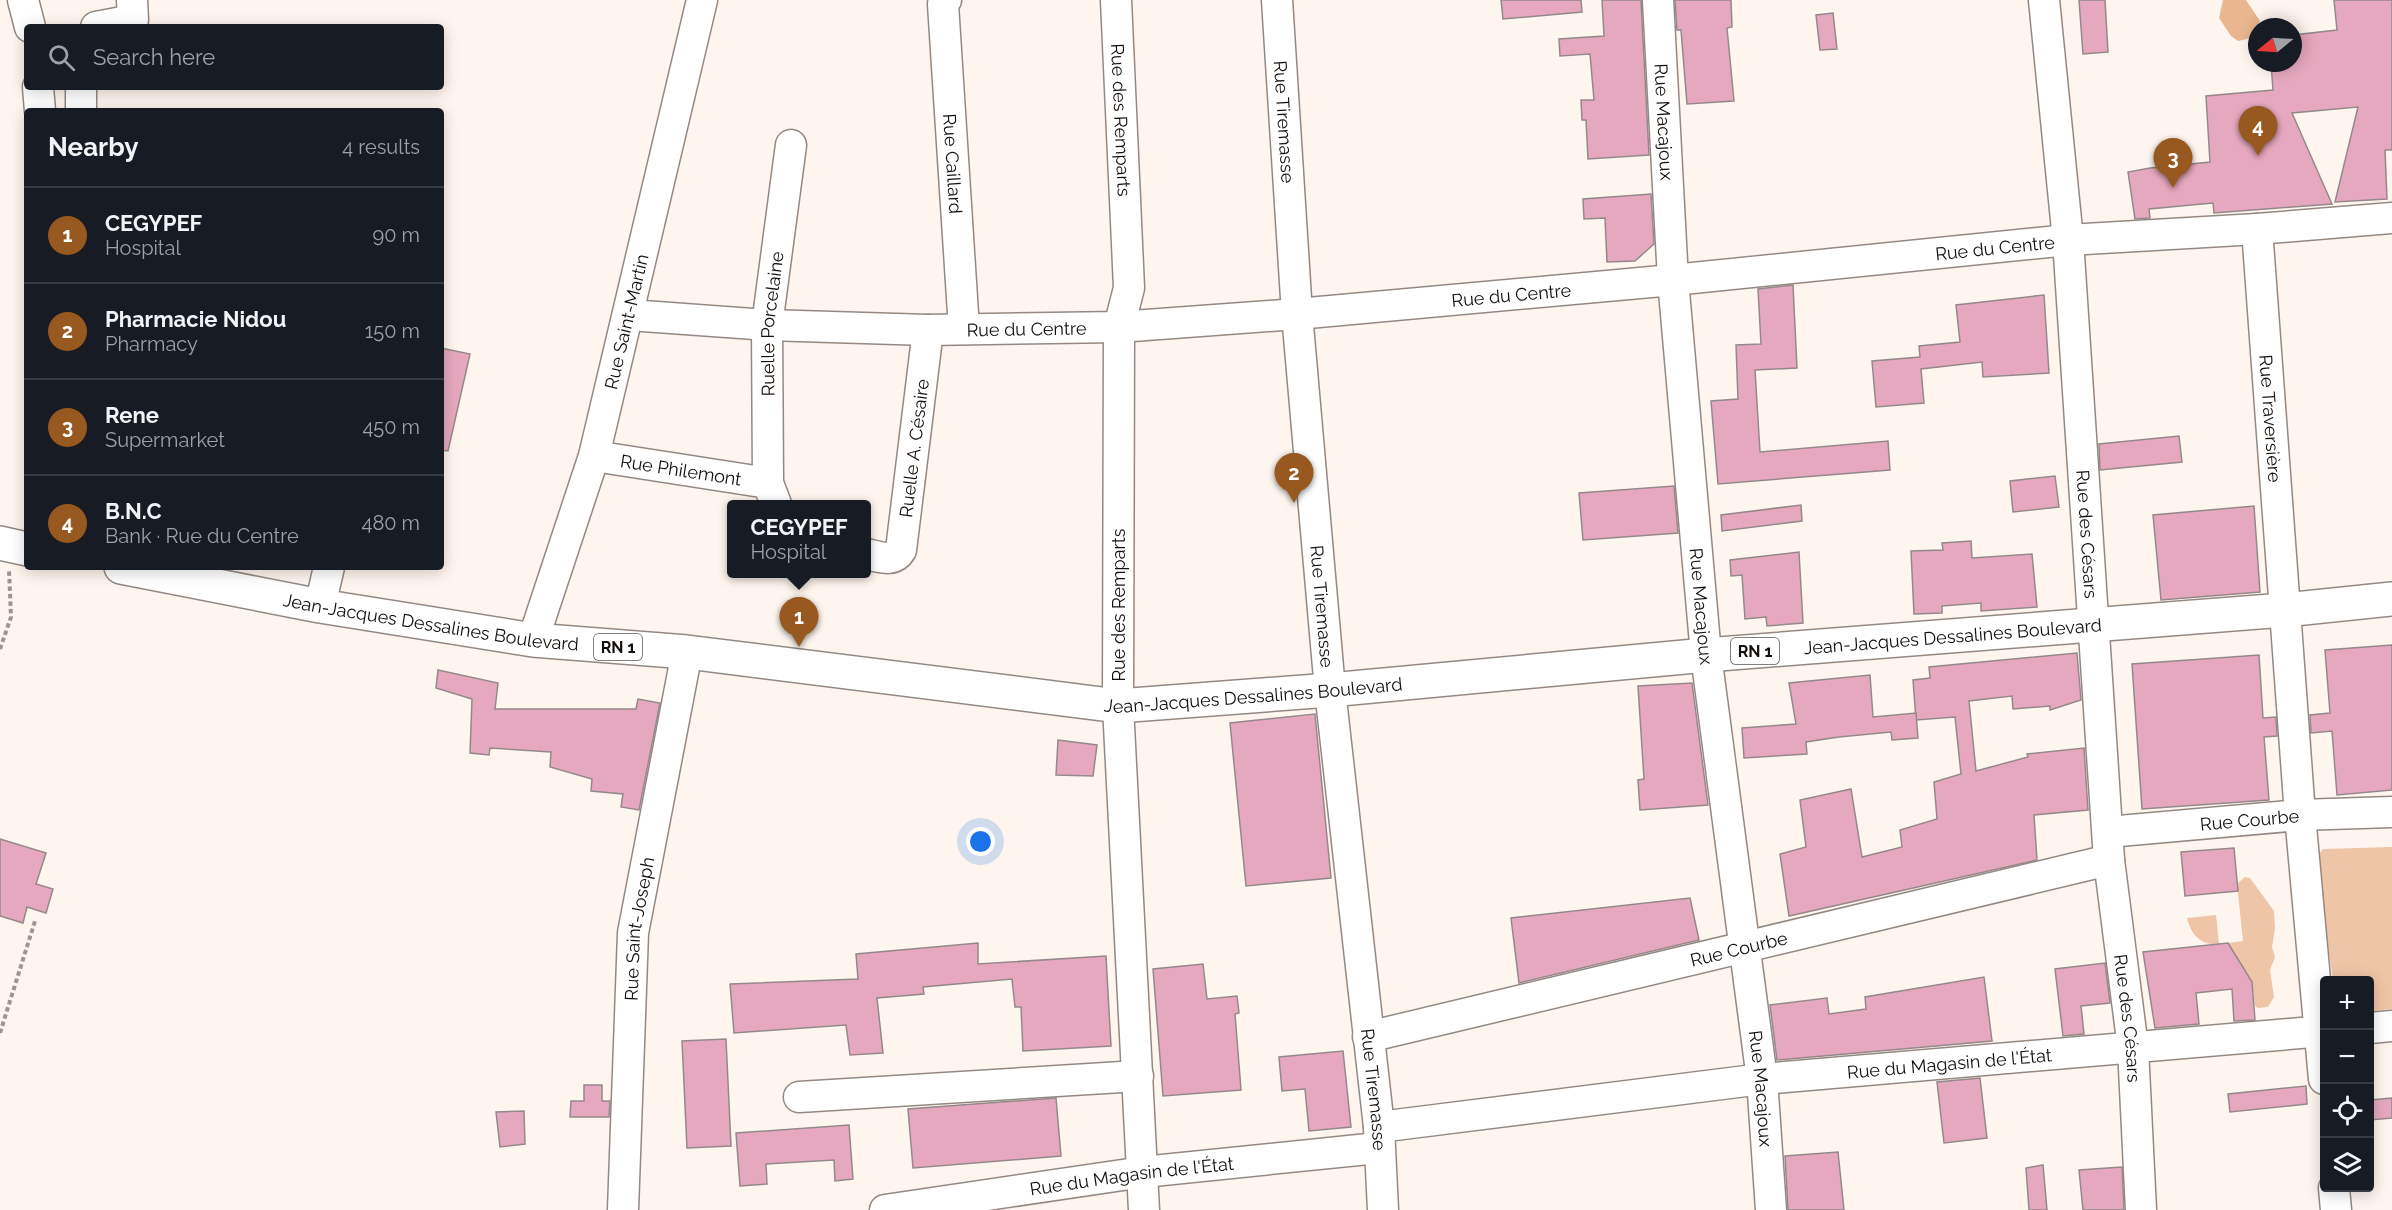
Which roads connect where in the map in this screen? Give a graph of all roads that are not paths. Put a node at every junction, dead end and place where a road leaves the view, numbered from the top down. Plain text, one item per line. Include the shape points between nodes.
1 (23, 0) edge
2 (132, 0) edge
3 (702, 0) edge
4 (946, 0) edge
5 (1116, 0) edge
6 (1277, 0) edge
7 (1658, 0) edge
8 (2044, 0) edge
9 (29, 24) edge
10 (112, 24) edge
11 (38, 90) edge
12 (81, 90) edge
13 (40, 108) edge
14 (81, 108) edge
15 (791, 145) dead end
16 (2392, 218) edge
17 (2257, 229) junction
18 (2068, 240) junction
19 (1673, 280) junction
20 (1297, 314) junction
21 (629, 315) junction
22 (767, 325) junction
23 (1119, 327) junction
24 (964, 329) junction
25 (928, 330) junction
26 (594, 456) junction
27 (772, 494) edge
28 (878, 557) edge
29 (136, 570) edge
30 (328, 570) edge
31 (2392, 599) edge
32 (320, 606) junction
33 (2284, 610) junction
34 (2093, 625) junction
35 (533, 640) junction
36 (687, 652) junction
37 (1706, 654) junction
38 (1330, 690) junction
39 (1118, 706) junction
40 (2392, 812) edge
41 (2300, 815) junction
42 (2108, 846) junction
43 (1744, 947) junction
44 (2392, 1026) edge
45 (2374, 1028) edge
46 (2322, 1030) edge
47 (2320, 1031) edge
48 (1368, 1037) junction
49 (2133, 1048) junction
50 (1138, 1076) junction
51 (1762, 1078) junction
52 (799, 1097) dead end
53 (1378, 1138) junction
54 (1143, 1172) junction
55 (2334, 1192) edge
56 (946, 1206) edge
57 (623, 1210) edge
58 (885, 1210) edge
59 (1144, 1210) edge
60 (1383, 1210) edge
61 (1771, 1210) edge
62 (2141, 1210) edge
63 (2336, 1210) edge

1 - 9 street
2 - 10 street via 133,20
3 - 21 street, Rue Saint-Martin
4 - 24 street, Rue Caillard via 943,4
5 - 23 street, Rue des Remparts via 1129,288
6 - 20 street, Rue Tiremasse
7 - 19 street, Rue Macajoux
8 - 18 street, Rue des Césars
11 - 13 street
12 - 14 street
15 - 22 street, Ruelle Porcelaine
16 - 17 street, Rue du Centre
17 - 18 street, Rue du Centre
17 - 33 street, Rue Traversière
18 - 19 street, Rue du Centre
18 - 34 street, Rue des Césars
19 - 20 street, Rue du Centre
19 - 37 street, Rue Macajoux
20 - 23 street, Rue du Centre
20 - 38 street, Rue Tiremasse
21 - 22 street, Rue du Centre
21 - 26 street, Rue Saint-Martin
22 - 25 street, Rue du Centre
22 - 27 street, Ruelle Porcelaine
23 - 24 street, Rue du Centre
23 - 39 street, Rue des Remparts
24 - 25 street, Rue du Centre
25 - 28 street, Ruelle A. Césaire via 902,550 897,557
26 - 27 street, Rue Philemont
26 - 35 street, Rue Saint-Martin
29 - 32 main road, Jean-Jacques Dessalines Boulevard / RN 1
30 - 32 street
31 - 33 main road, Jean-Jacques Dessalines Boulevard / RN 1
32 - 35 main road, Jean-Jacques Dessalines Boulevard / RN 1
33 - 34 main road, Jean-Jacques Dessalines Boulevard / RN 1
33 - 41 street, Rue Traversière
34 - 37 main road, Jean-Jacques Dessalines Boulevard / RN 1
34 - 42 street, Rue des Césars
35 - 36 main road, Jean-Jacques Dessalines Boulevard / RN 1
36 - 39 main road, Jean-Jacques Dessalines Boulevard / RN 1
36 - 57 street, Rue Saint-Joseph via 633,933
37 - 38 main road, Jean-Jacques Dessalines Boulevard / RN 1
37 - 43 street, Rue Macajoux
38 - 39 main road, Jean-Jacques Dessalines Boulevard / RN 1
38 - 48 street, Rue Tiremasse
39 - 50 street, Rue des Remparts
40 - 41 street, Rue Courbe
41 - 42 street, Rue Courbe
41 - 46 street, Rue Traversière
42 - 43 street, Rue Courbe
42 - 49 street, Rue des Césars
43 - 48 street, Rue Courbe
43 - 51 street, Rue Macajoux
44 - 45 street
47 - 49 street, Rue du Magasin de l'État
48 - 53 street, Rue Tiremasse
49 - 51 street, Rue du Magasin de l'État
49 - 62 street, Rue des Césars
50 - 52 street
50 - 54 street, Rue des Remparts
51 - 53 street, Rue du Magasin de l'État via 1577,1103
51 - 61 street, Rue Macajoux
53 - 54 street, Rue du Magasin de l'État
53 - 60 street, Rue Tiremasse
54 - 56 street, Rue du Magasin de l'État
54 - 59 street, Rue des Remparts
55 - 63 street
56 - 58 street, Rue du Magasin de l'État

